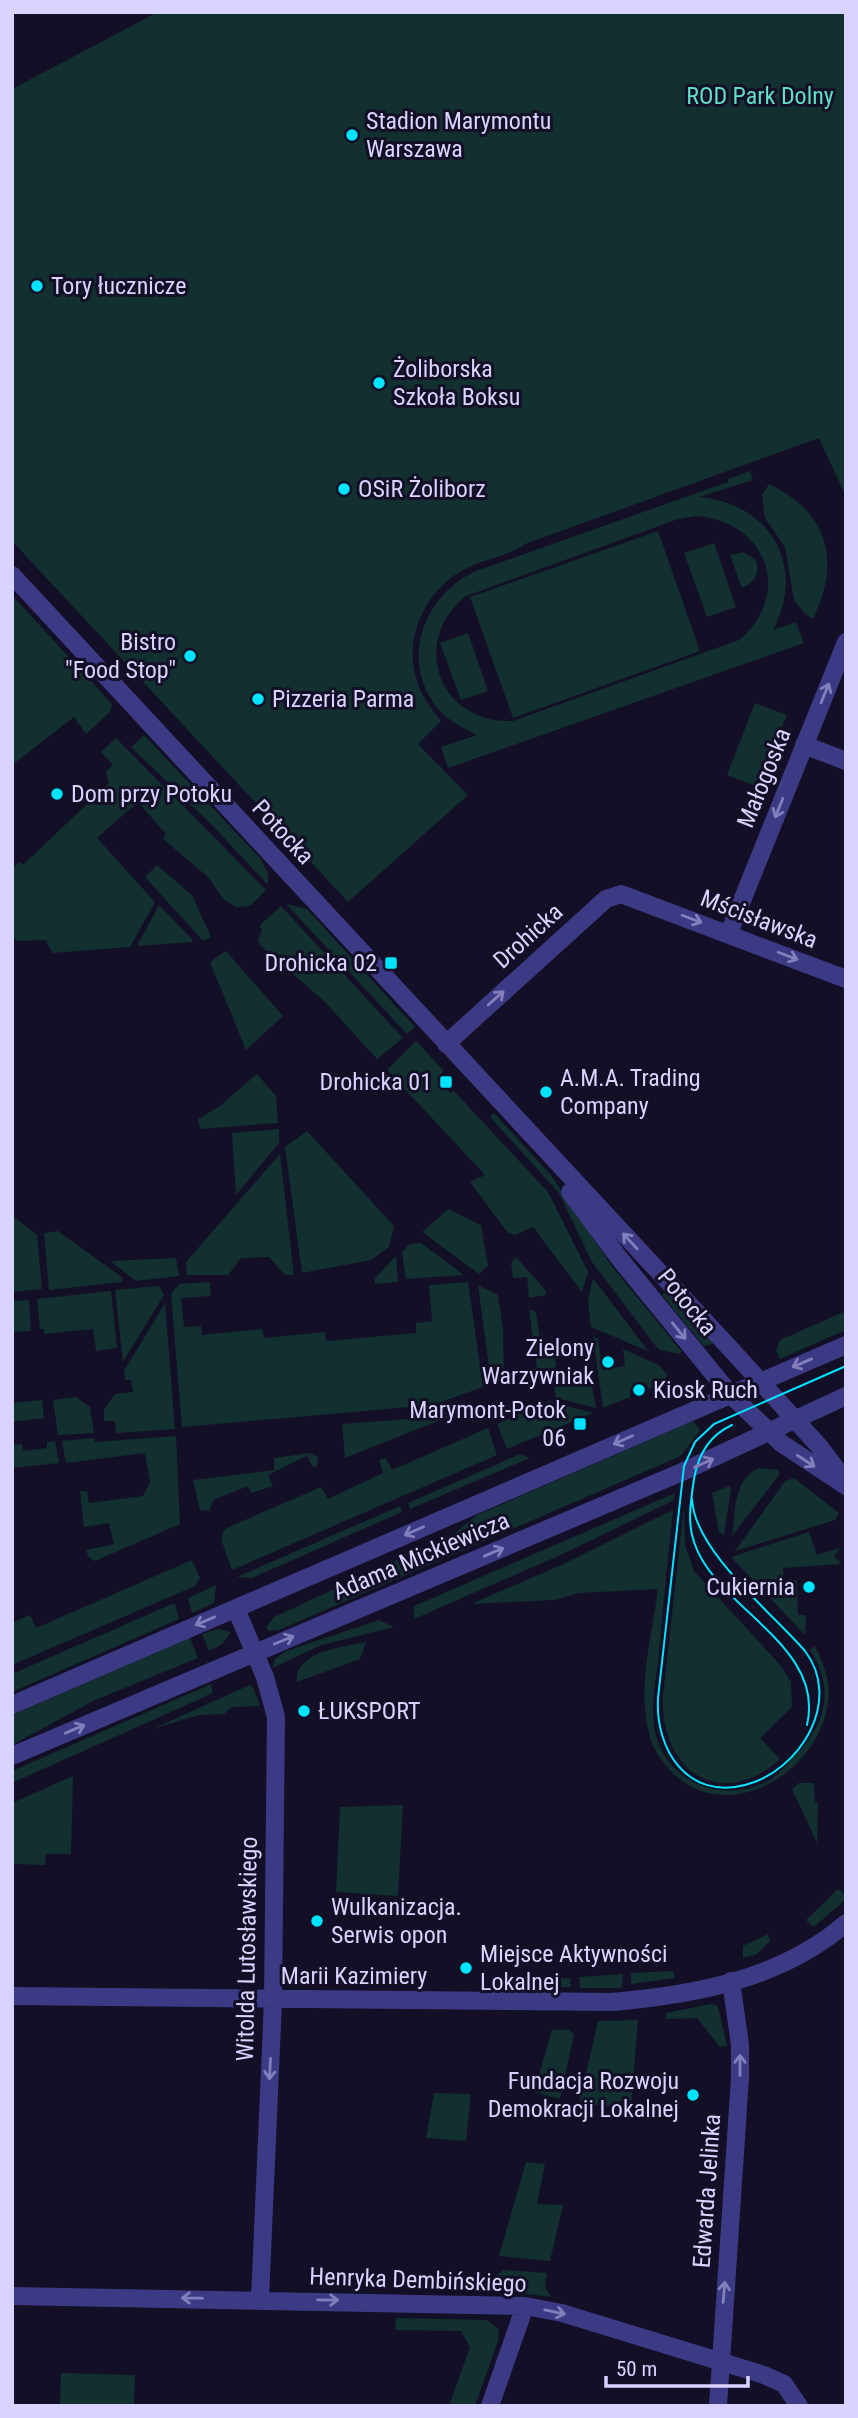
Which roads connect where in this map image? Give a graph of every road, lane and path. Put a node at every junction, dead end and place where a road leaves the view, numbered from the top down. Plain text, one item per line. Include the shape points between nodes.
1 (12, 575) edge
2 (846, 642) edge
3 (804, 745) junction
4 (846, 761) edge
5 (655, 906) joint
6 (729, 933) junction
7 (846, 979) edge
8 (446, 1044) junction
9 (518, 1122) junction
10 (846, 1345) edge
11 (759, 1382) junction
12 (730, 1394) junction
13 (846, 1396) edge
14 (793, 1420) junction
15 (769, 1432) junction
16 (846, 1484) edge
17 (236, 1609) junction
18 (255, 1652) junction
19 (12, 1705) edge
20 (12, 1756) edge
21 (846, 1923) edge
22 (731, 1981) junction
23 (12, 1996) edge
24 (272, 2001) junction
25 (12, 2296) edge
26 (260, 2299) junction
27 (524, 2306) junction
28 (719, 2360) junction
29 (490, 2406) edge
30 (718, 2406) edge
31 (799, 2406) edge

1 - 8 street, Potocka
3 -> 2 street, Małogoska
3 - 4 street
3 -> 6 street, Małogoska
5 -> 6 street, Mścisławska
8 -> 5 street, Drohicka via 606,899 621,894
6 -> 7 street, Mścisławska
8 - 9 street, Potocka
11 -> 9 street, Potocka
9 -> 12 street, Potocka via 619,1258
10 -> 11 street, Adama Mickiewicza
11 - 12 street, Adama Mickiewicza
11 - 14 street, Potocka
12 - 15 street, Potocka
12 -> 17 street, Adama Mickiewicza
13 - 14 street, Adama Mickiewicza
14 - 15 street, Adama Mickiewicza
14 - 16 street, Potocka via 830,1458
15 -> 16 street, Potocka
18 -> 15 street, Adama Mickiewicza
17 - 18 street, Witolda Lutosławskiego
17 -> 19 street, Adama Mickiewicza
20 -> 18 street, Adama Mickiewicza
18 - 24 street, Witolda Lutosławskiego via 276,1717
21 - 22 street, Marii Kazimiery via 788,1962
22 - 24 street, Marii Kazimiery via 656,1998 612,2002
28 -> 22 street, Edwarda Jelinka via 740,2078
23 - 24 street, Marii Kazimiery
24 -> 26 street, Witolda Lutosławskiego
26 -> 25 street, Henryka Dembińskiego
26 -> 27 street, Henryka Dembińskiego
27 -> 28 street, Henryka Dembińskiego
27 - 29 street
28 - 30 street, Edwarda Jelinka
28 - 31 street, Henryka Dembińskiego via 784,2384

